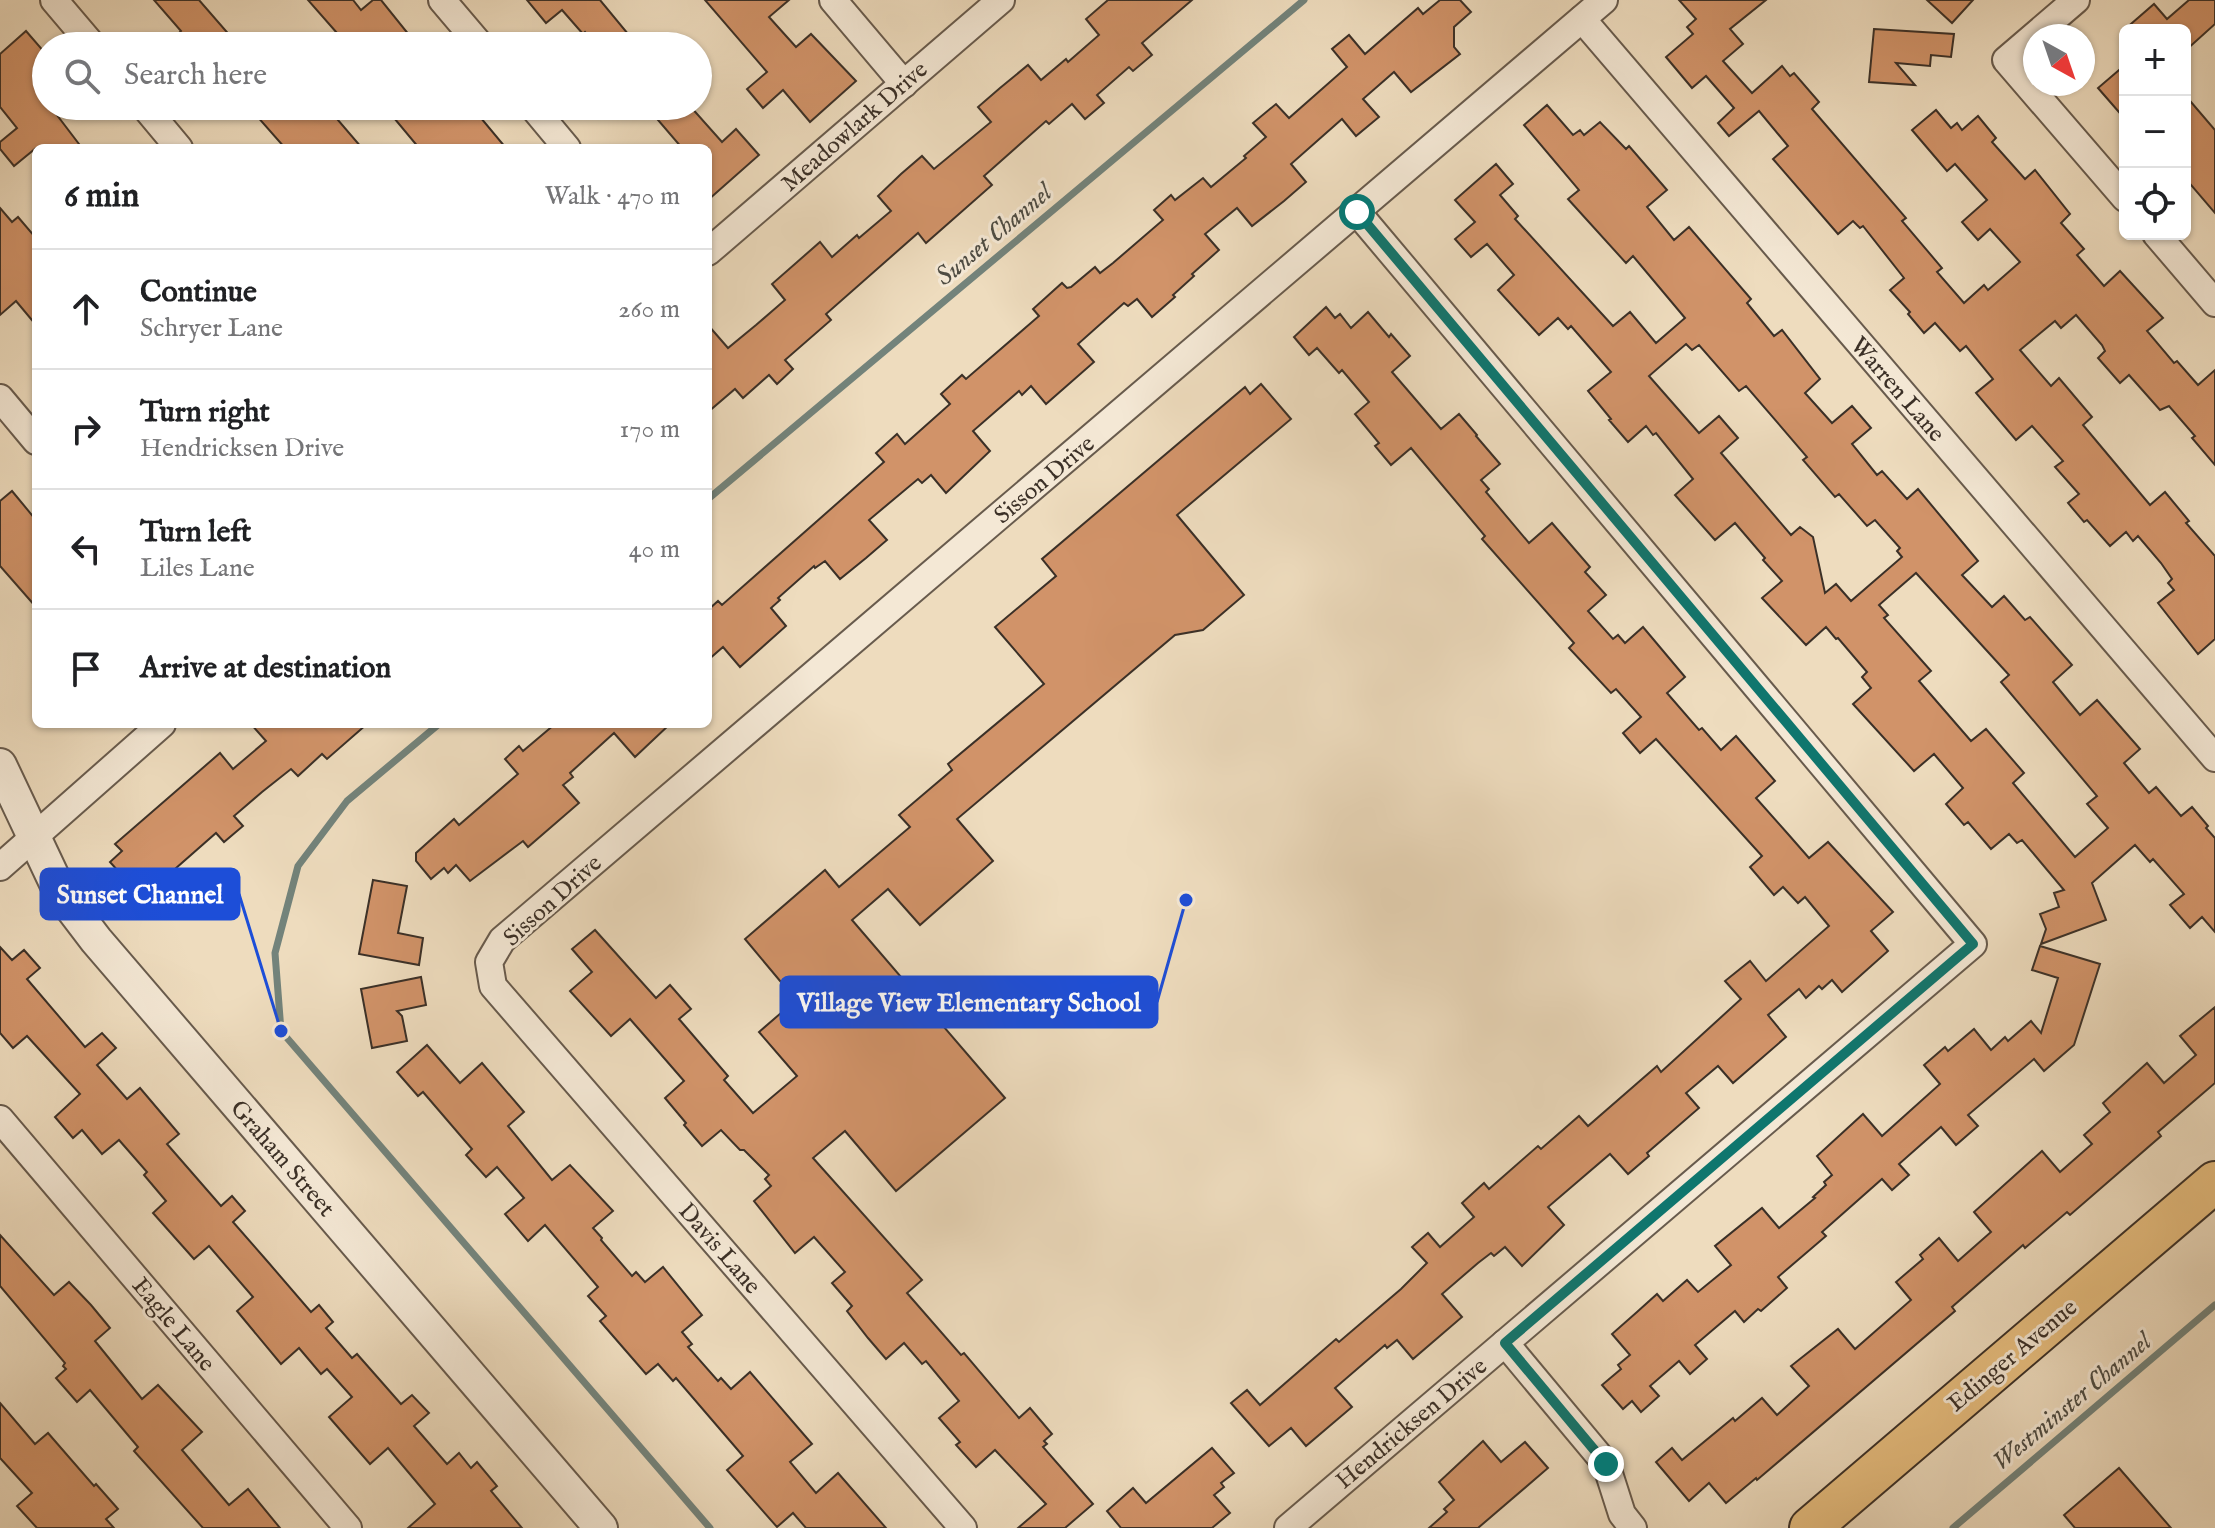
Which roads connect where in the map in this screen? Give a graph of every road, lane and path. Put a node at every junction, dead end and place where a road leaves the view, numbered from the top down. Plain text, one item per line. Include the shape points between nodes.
1 (54, 0) edge
2 (442, 0) edge
3 (833, 0) edge
4 (1001, 0) edge
5 (1604, 0) edge
6 (2076, 0) edge
7 (1582, 19) junction
8 (81, 32) edge
9 (469, 32) edge
10 (904, 84) junction
11 (156, 120) edge
12 (544, 120) edge
13 (176, 144) edge
14 (564, 144) edge
15 (2119, 191) edge
16 (1357, 212) junction
17 (2161, 240) edge
18 (712, 249) edge
19 (2215, 303) edge
20 (0, 398) edge
21 (32, 436) edge
22 (157, 728) edge
23 (2213, 751) edge
24 (0, 765) edge
25 (34, 837) junction
26 (0, 867) edge
27 (489, 962) joint
28 (0, 1119) edge
29 (2215, 1182) edge
30 (1505, 1343) junction
31 (348, 1528) edge
32 (601, 1528) edge
33 (963, 1528) edge
34 (1288, 1528) edge
35 (1633, 1528) edge
36 (1810, 1528) edge

1 - 8 street
2 - 9 street
3 - 10 street
4 - 10 street, Meadowlark Drive
5 - 7 street, Sisson Drive
6 - 15 street via 2006,60
7 - 16 street, Sisson Drive
7 - 23 street, Warren Lane
10 - 18 street, Meadowlark Drive
11 - 13 street
12 - 14 street
16 - 27 street, Sisson Drive via 502,940
16 - 30 street, Hendricksen Drive via 1973,944
17 - 19 street
20 - 21 street
22 - 25 street
24 - 25 street, Graham Street
25 - 26 street
25 - 32 street, Graham Street via 61,894 96,940
27 - 33 street, Davis Lane via 493,986
28 - 31 street, Eagle Lane
29 - 36 main road, Edinger Avenue
30 - 34 street, Hendricksen Drive
30 - 35 street via 1606,1464 1622,1514

